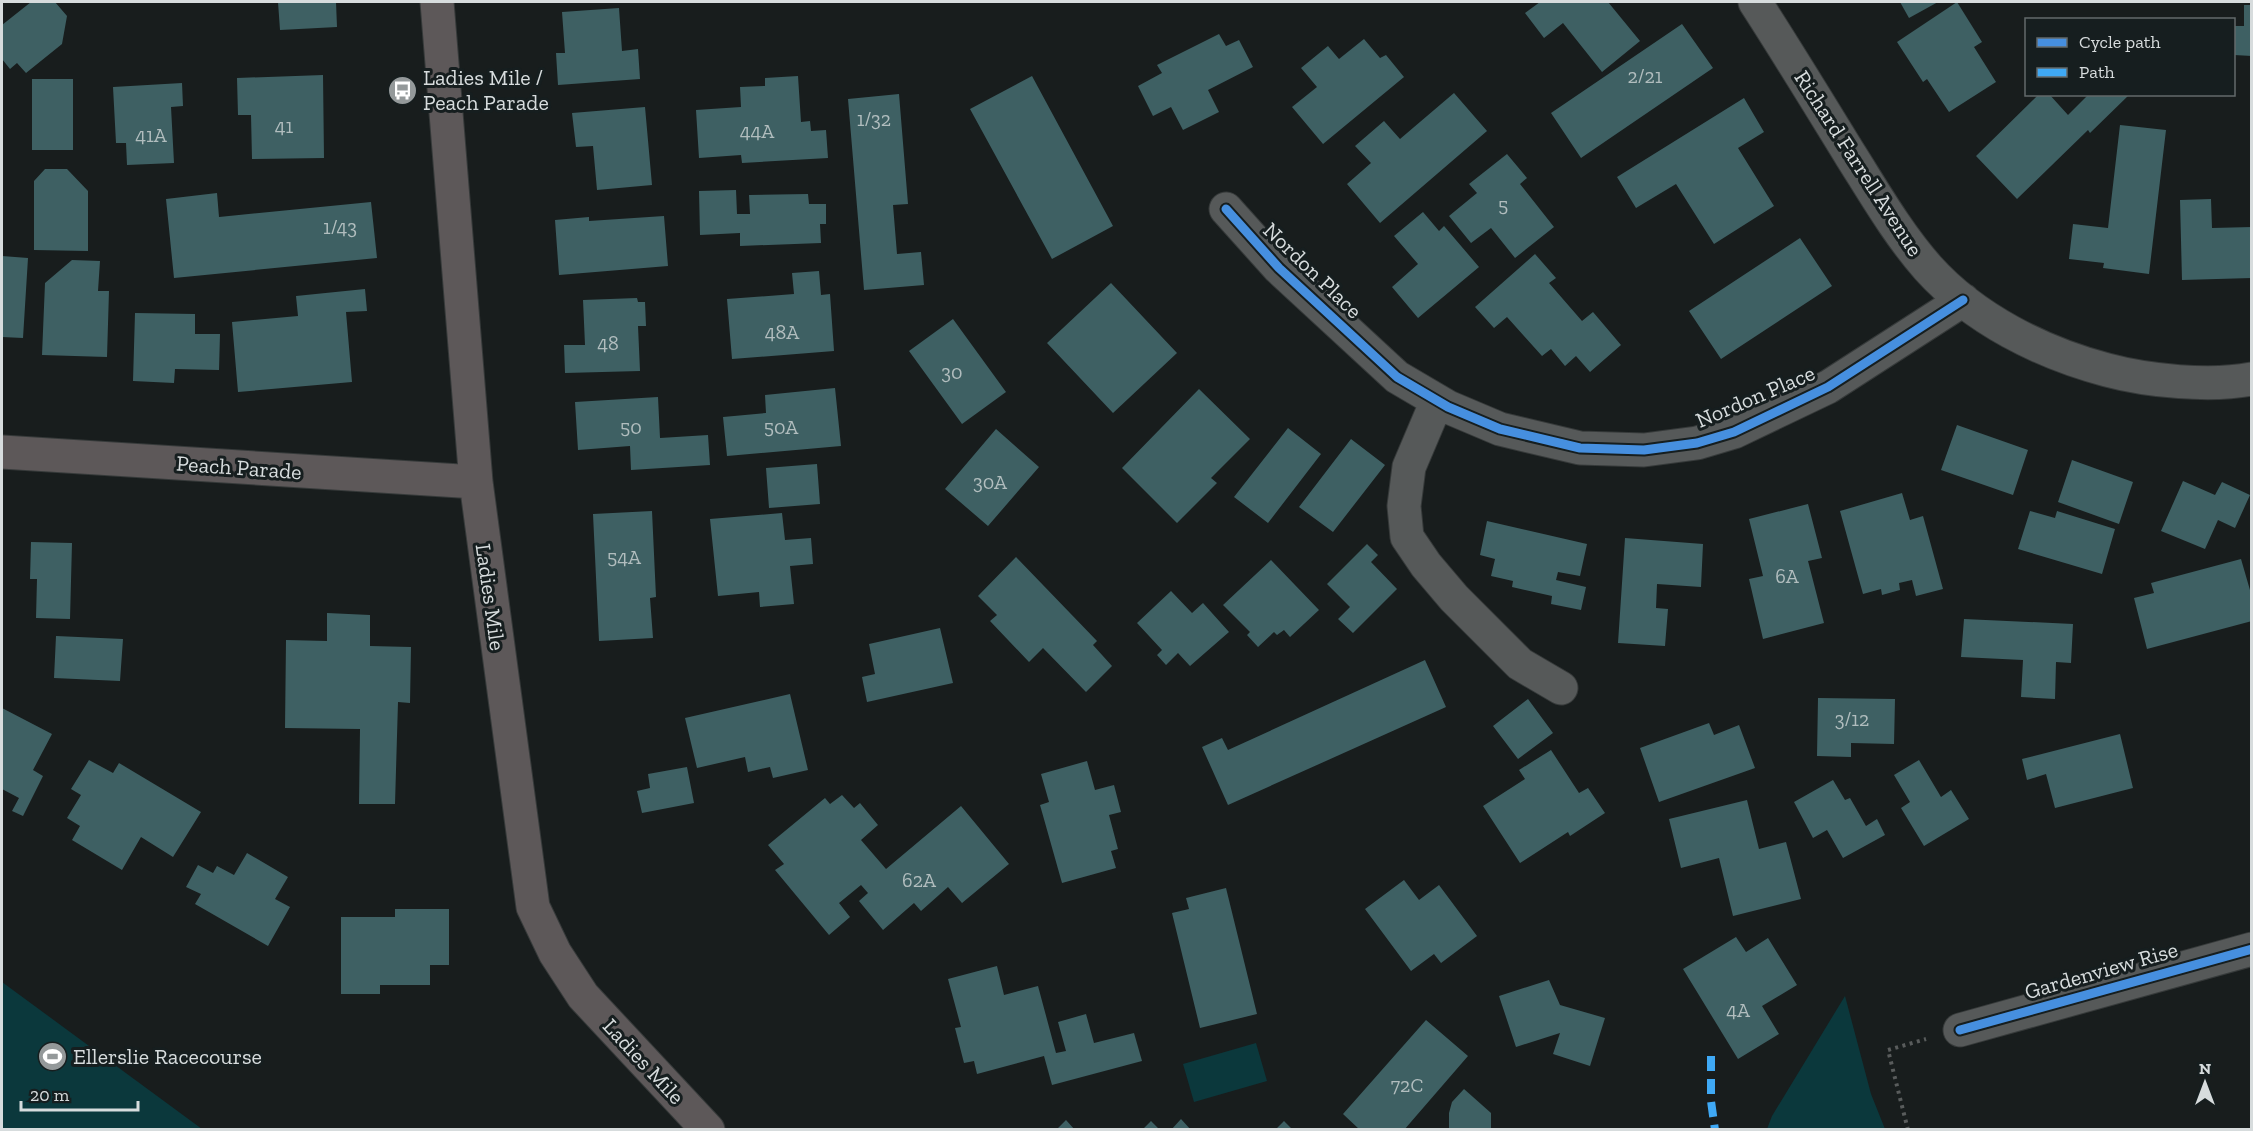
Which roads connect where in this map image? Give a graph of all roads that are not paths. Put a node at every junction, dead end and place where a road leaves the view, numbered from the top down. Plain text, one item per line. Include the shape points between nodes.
1 (1755, 2) edge
2 (434, 10) edge
3 (1226, 209) dead end
4 (1963, 300) junction
5 (2252, 379) edge
6 (1437, 401) junction
7 (2, 452) edge
8 (476, 482) junction
9 (1561, 688) dead end
10 (2252, 949) edge
11 (1960, 1030) road end
12 (708, 1130) edge

1 - 4 street, Richard Farrell Avenue via 1895,226 1929,269
2 - 8 main road, Ladies Mile
3 - 6 street, Nordon Place via 1279,268 1397,377
4 - 5 street, Richard Farrell Avenue via 1997,324 2082,364 2134,377 2201,382
4 - 6 street, Nordon Place via 1828,387 1734,432 1697,443 1644,450 1580,448 1500,429
6 - 9 street via 1409,467 1404,506 1407,537 1454,598 1520,664
7 - 8 main road, Peach Parade
8 - 12 main road, Ladies Mile via 533,907 555,953 584,996
10 - 11 street, Gardenview Rise

